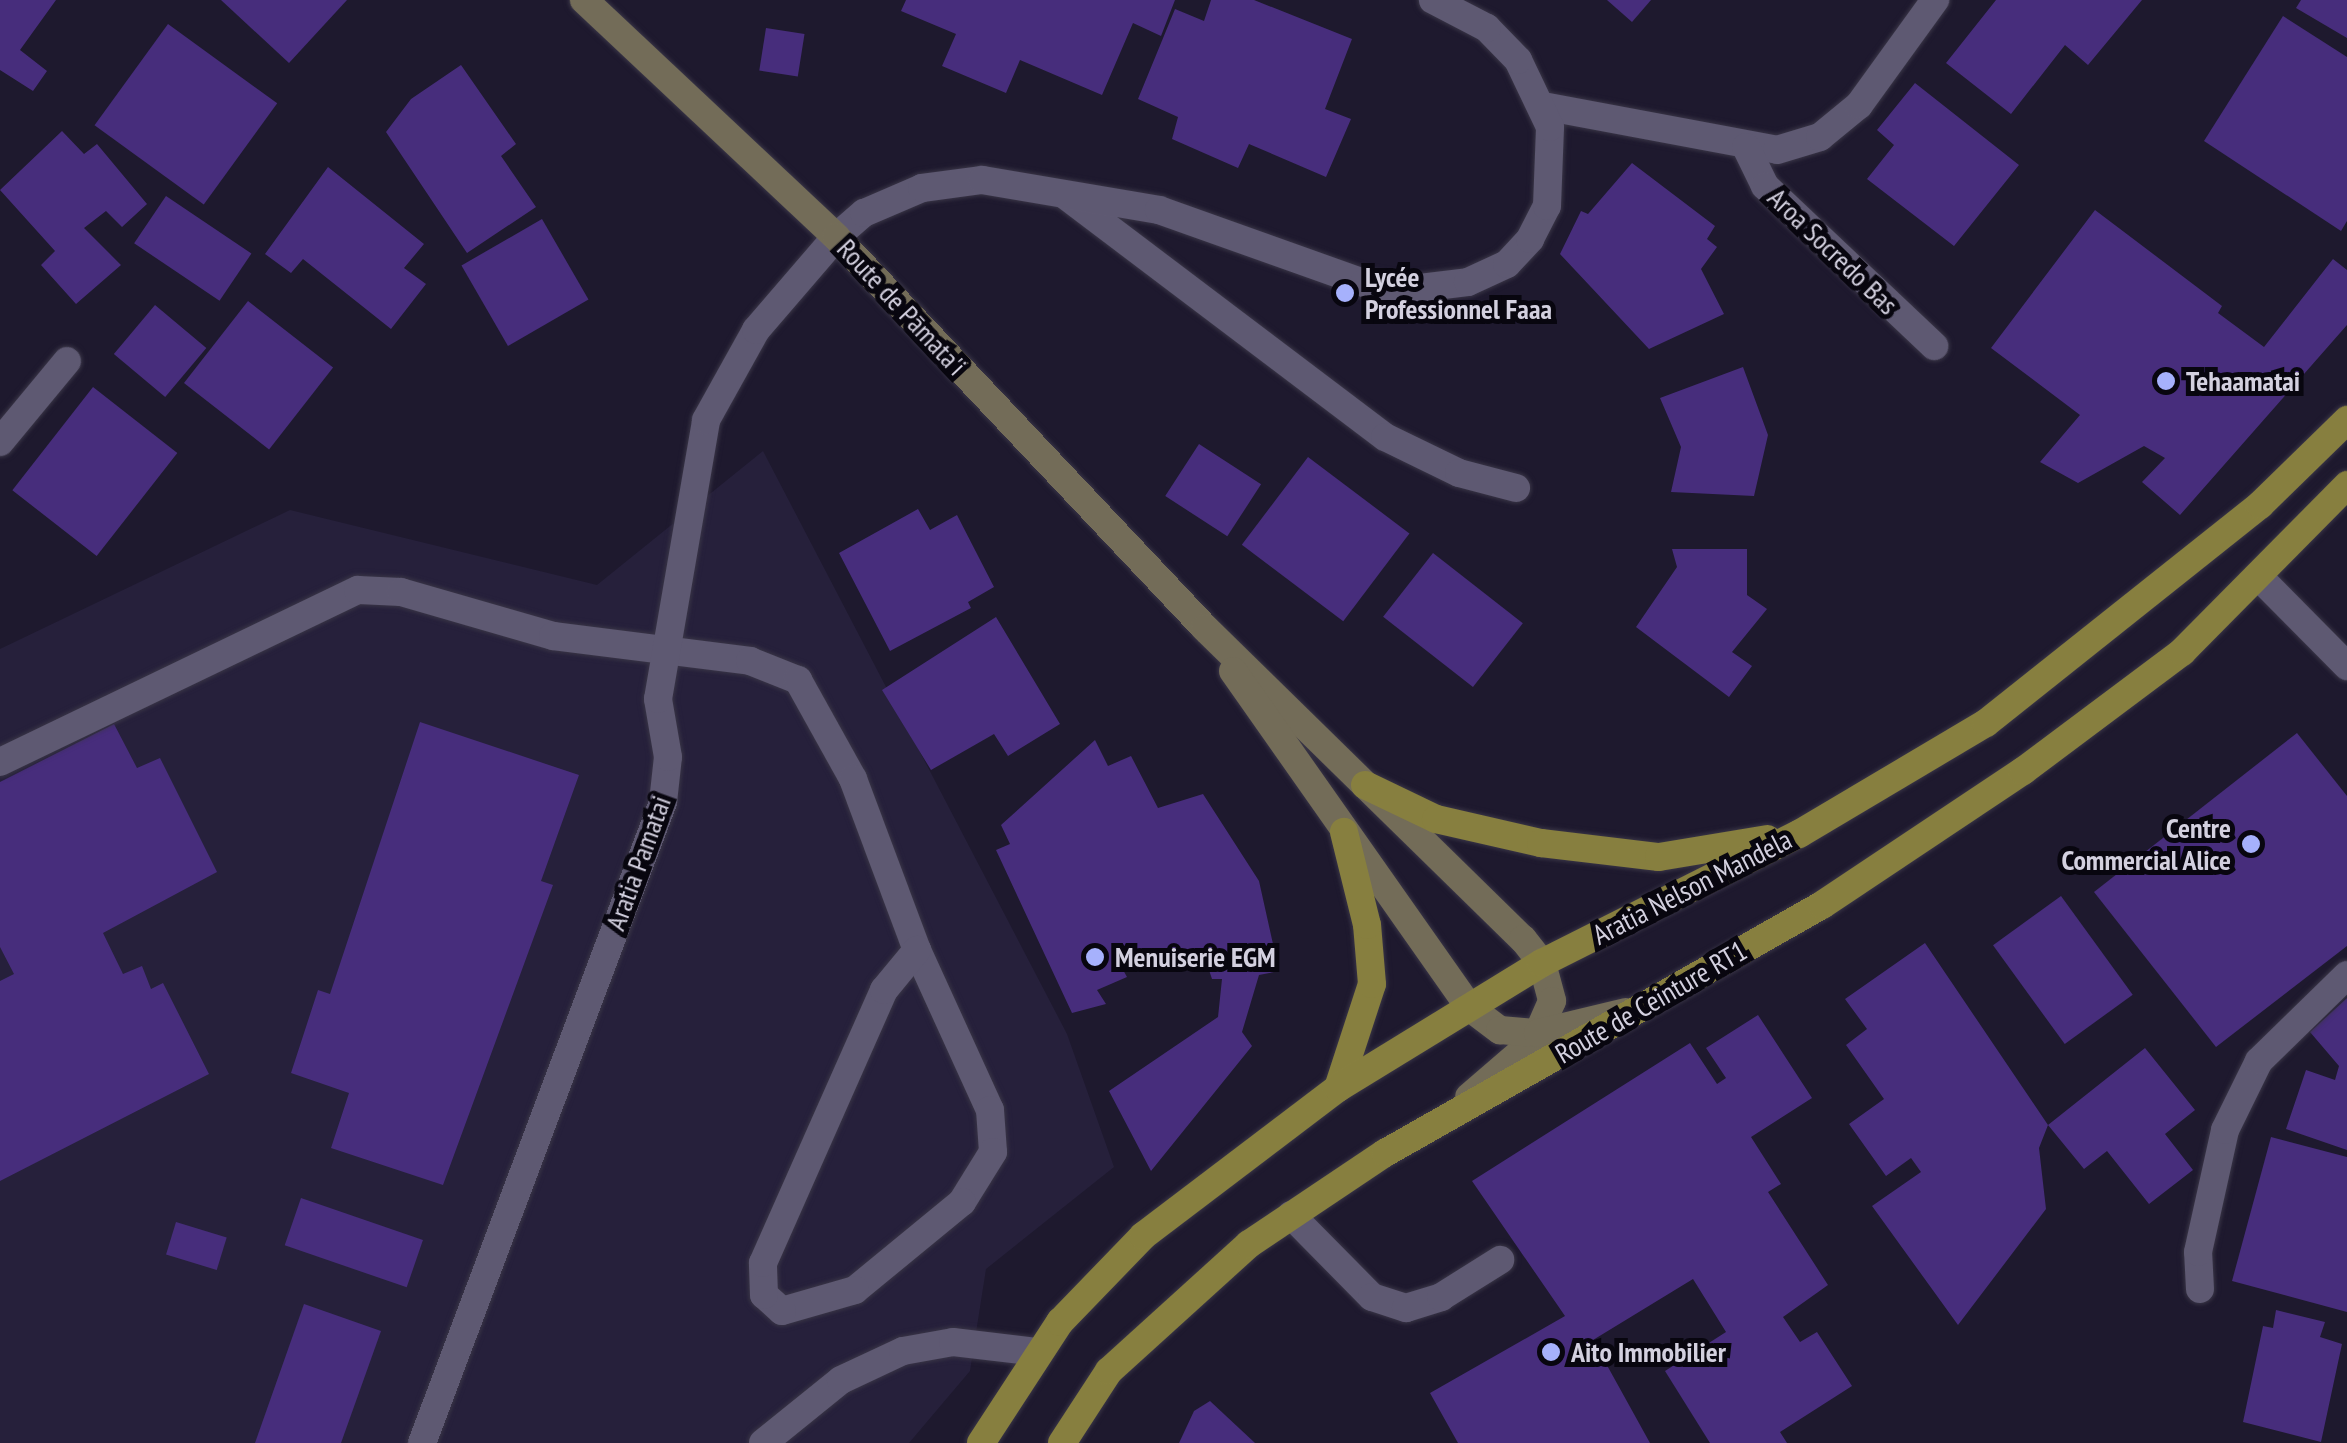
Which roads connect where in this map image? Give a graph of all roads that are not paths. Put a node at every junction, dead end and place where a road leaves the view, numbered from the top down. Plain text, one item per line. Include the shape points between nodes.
1 (584, 0) edge
2 (1433, 0) edge
3 (1935, 0) edge
4 (1543, 106) junction
5 (1746, 146) junction
6 (1062, 192) junction
7 (836, 237) junction
8 (1934, 346) dead end
9 (67, 361) dead end
10 (2347, 420) edge
11 (0, 442) edge
12 (2347, 486) edge
13 (1516, 488) dead end
14 (2258, 576) junction
15 (1205, 628) junction
16 (665, 651) junction
17 (2347, 666) edge
18 (0, 762) edge
19 (1365, 785) junction
20 (1344, 832) junction
21 (1799, 834) junction
22 (918, 950) junction
23 (1542, 963) junction
24 (2347, 975) edge
25 (1469, 1006) junction
26 (1643, 1008) junction
27 (1538, 1032) junction
28 (1338, 1088) junction
29 (1442, 1121) junction
30 (1291, 1215) junction
31 (1500, 1260) dead end
32 (2200, 1289) dead end
33 (1038, 1352) junction
34 (422, 1443) edge
35 (763, 1443) edge
36 (981, 1443) edge
37 (1062, 1443) edge

1 - 7 main road, Route de Pāmata'i
2 - 4 street, Aratia Pamatai via 1487,28 1518,60
3 - 5 street via 1858,105 1820,137 1777,150
4 - 5 street
4 - 6 street, Aratia Pamatai via 1553,164 1546,206 1530,239 1506,264 1437,288 1364,283 1159,210
5 - 8 street, Aroa Socredo Bas via 1765,186
6 - 7 street, Aratia Pamatai via 982,180 922,188 864,213
6 - 13 street via 1386,437 1459,473
7 - 15 main road, Route de Pāmata'i
7 - 16 street, Aratia Pamatai via 756,330 719,389 695,461
9 - 11 street
10 - 21 main road, Aratia Nelson Mandela via 2260,504 1986,722
12 - 14 main road, Route de Ceinture RT1
14 - 17 street
14 - 26 main road, Route de Ceinture RT1 via 2182,652 2023,770 1822,904
15 - 19 main road
15 - 20 main road
16 - 18 street via 552,636 401,592 358,590
16 - 22 street via 750,662 798,680 853,779
16 - 34 street, Aratia Pamatai via 658,699 668,757 663,802
19 - 21 main road via 1436,819 1507,838 1660,857
19 - 23 main road
20 - 25 main road
20 - 28 main road via 1367,925 1372,984
21 - 23 main road, Aratia Nelson Mandela
22 - 22 street via 884,990 763,1263 764,1295 782,1311 855,1290 962,1202 992,1152 990,1110
23 - 25 main road, Aratia Nelson Mandela
23 - 27 main road via 1552,1000
24 - 32 street via 2259,1061 2225,1130 2198,1252
25 - 27 main road via 1500,1030
25 - 28 main road, Aratia Nelson Mandela
26 - 27 main road
26 - 29 main road, Route de Ceinture RT1
27 - 29 main road
28 - 33 main road, Aratia Nelson Mandela via 1143,1236
29 - 30 main road, Route de Ceinture RT1
30 - 31 street via 1372,1297 1406,1308 1441,1297
30 - 37 main road, Route de Ceinture RT1 via 1220,1266 1147,1332 1109,1371
33 - 35 street via 953,1342 903,1351 841,1380
33 - 36 main road, Aratia Nelson Mandela

